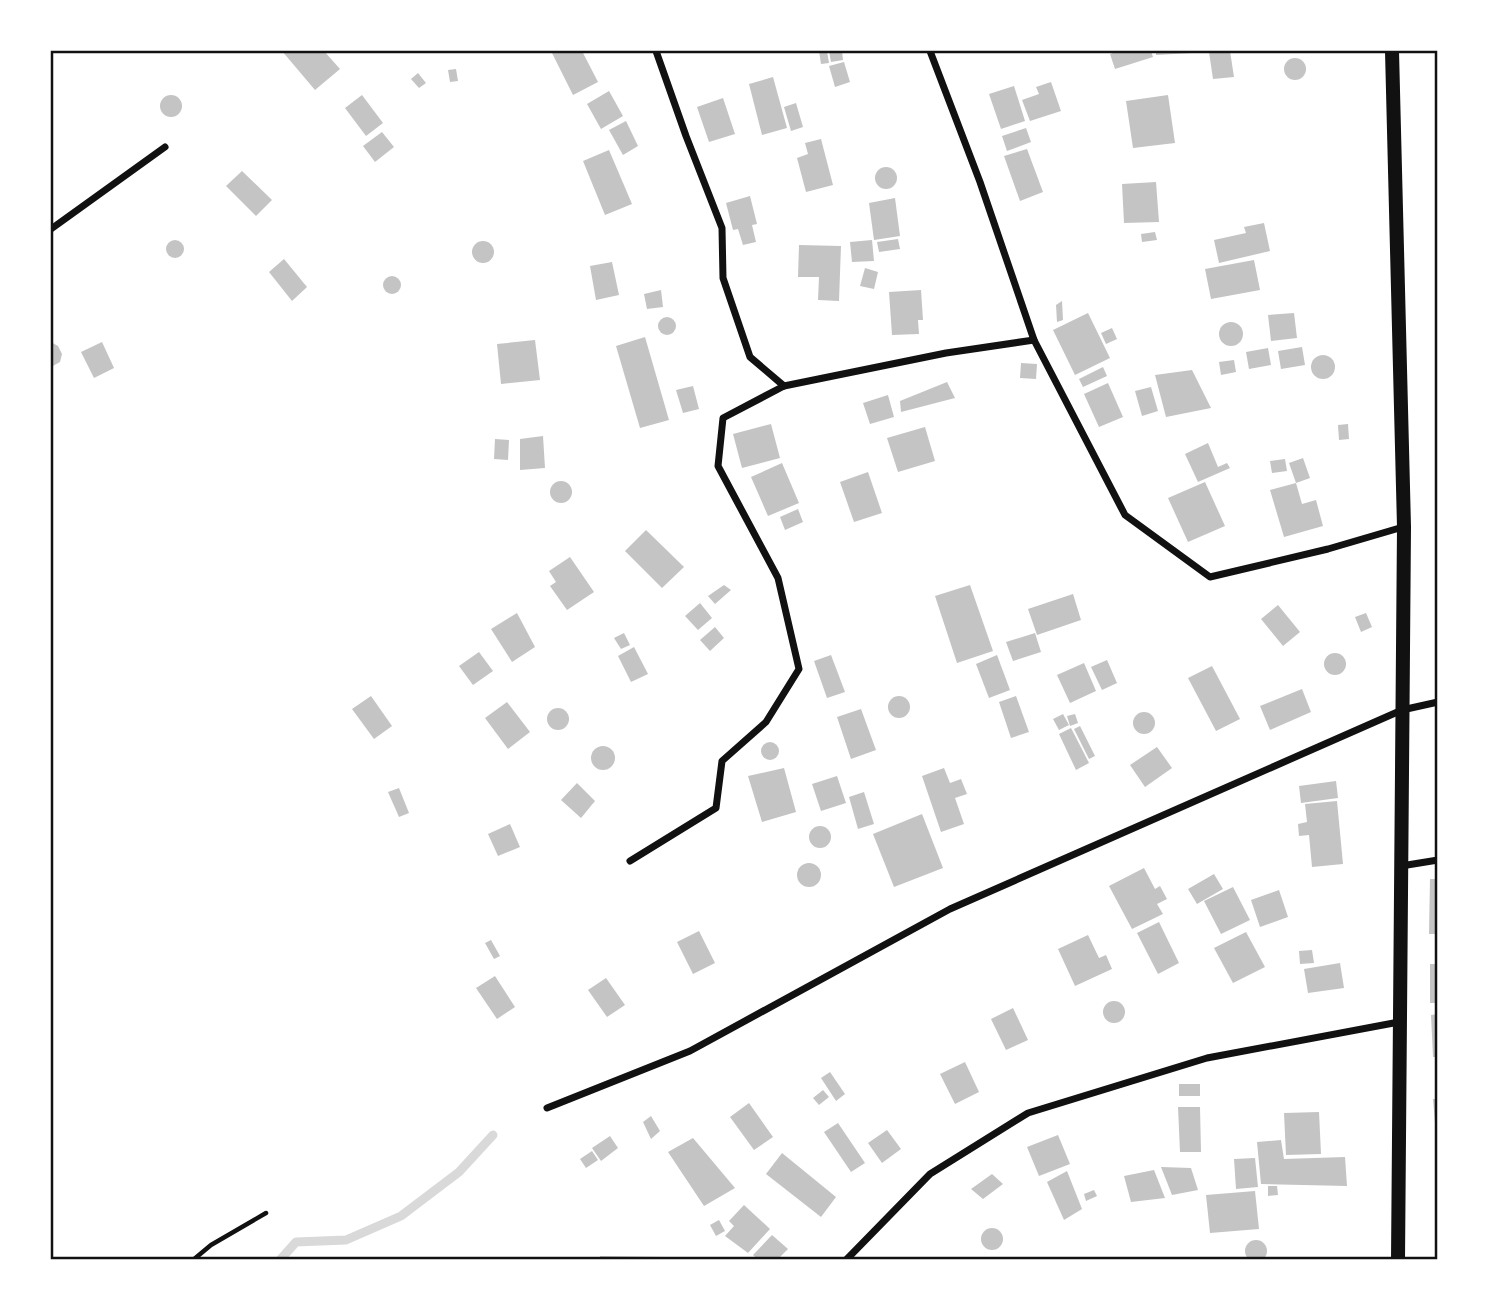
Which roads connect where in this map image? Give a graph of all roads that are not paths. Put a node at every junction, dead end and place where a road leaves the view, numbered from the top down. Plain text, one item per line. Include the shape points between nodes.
1 (656, 51) edge
2 (930, 51) edge
3 (1392, 51) edge
4 (165, 147) dead end
5 (51, 229) edge
6 (1034, 340) junction
7 (784, 386) junction
8 (1404, 527) junction
9 (1438, 702) edge
10 (1402, 710) junction
11 (1438, 860) edge
12 (630, 861) dead end
13 (1401, 866) junction
14 (1399, 1022) junction
15 (547, 1108) dead end
16 (846, 1260) edge
17 (1398, 1260) edge

1 - 7 street via 722,228 723,278 750,357
2 - 6 street
3 - 8 main road
4 - 5 street
6 - 7 street
6 - 8 street via 1125,515 1210,577
7 - 12 street via 723,418 718,466 778,578 799,668 766,722 722,761 716,808
8 - 10 main road
9 - 10 street
10 - 13 main road
10 - 15 street via 950,909 690,1051
11 - 13 street
13 - 14 main road
14 - 16 street via 1208,1058 1028,1113 930,1174
14 - 17 main road

